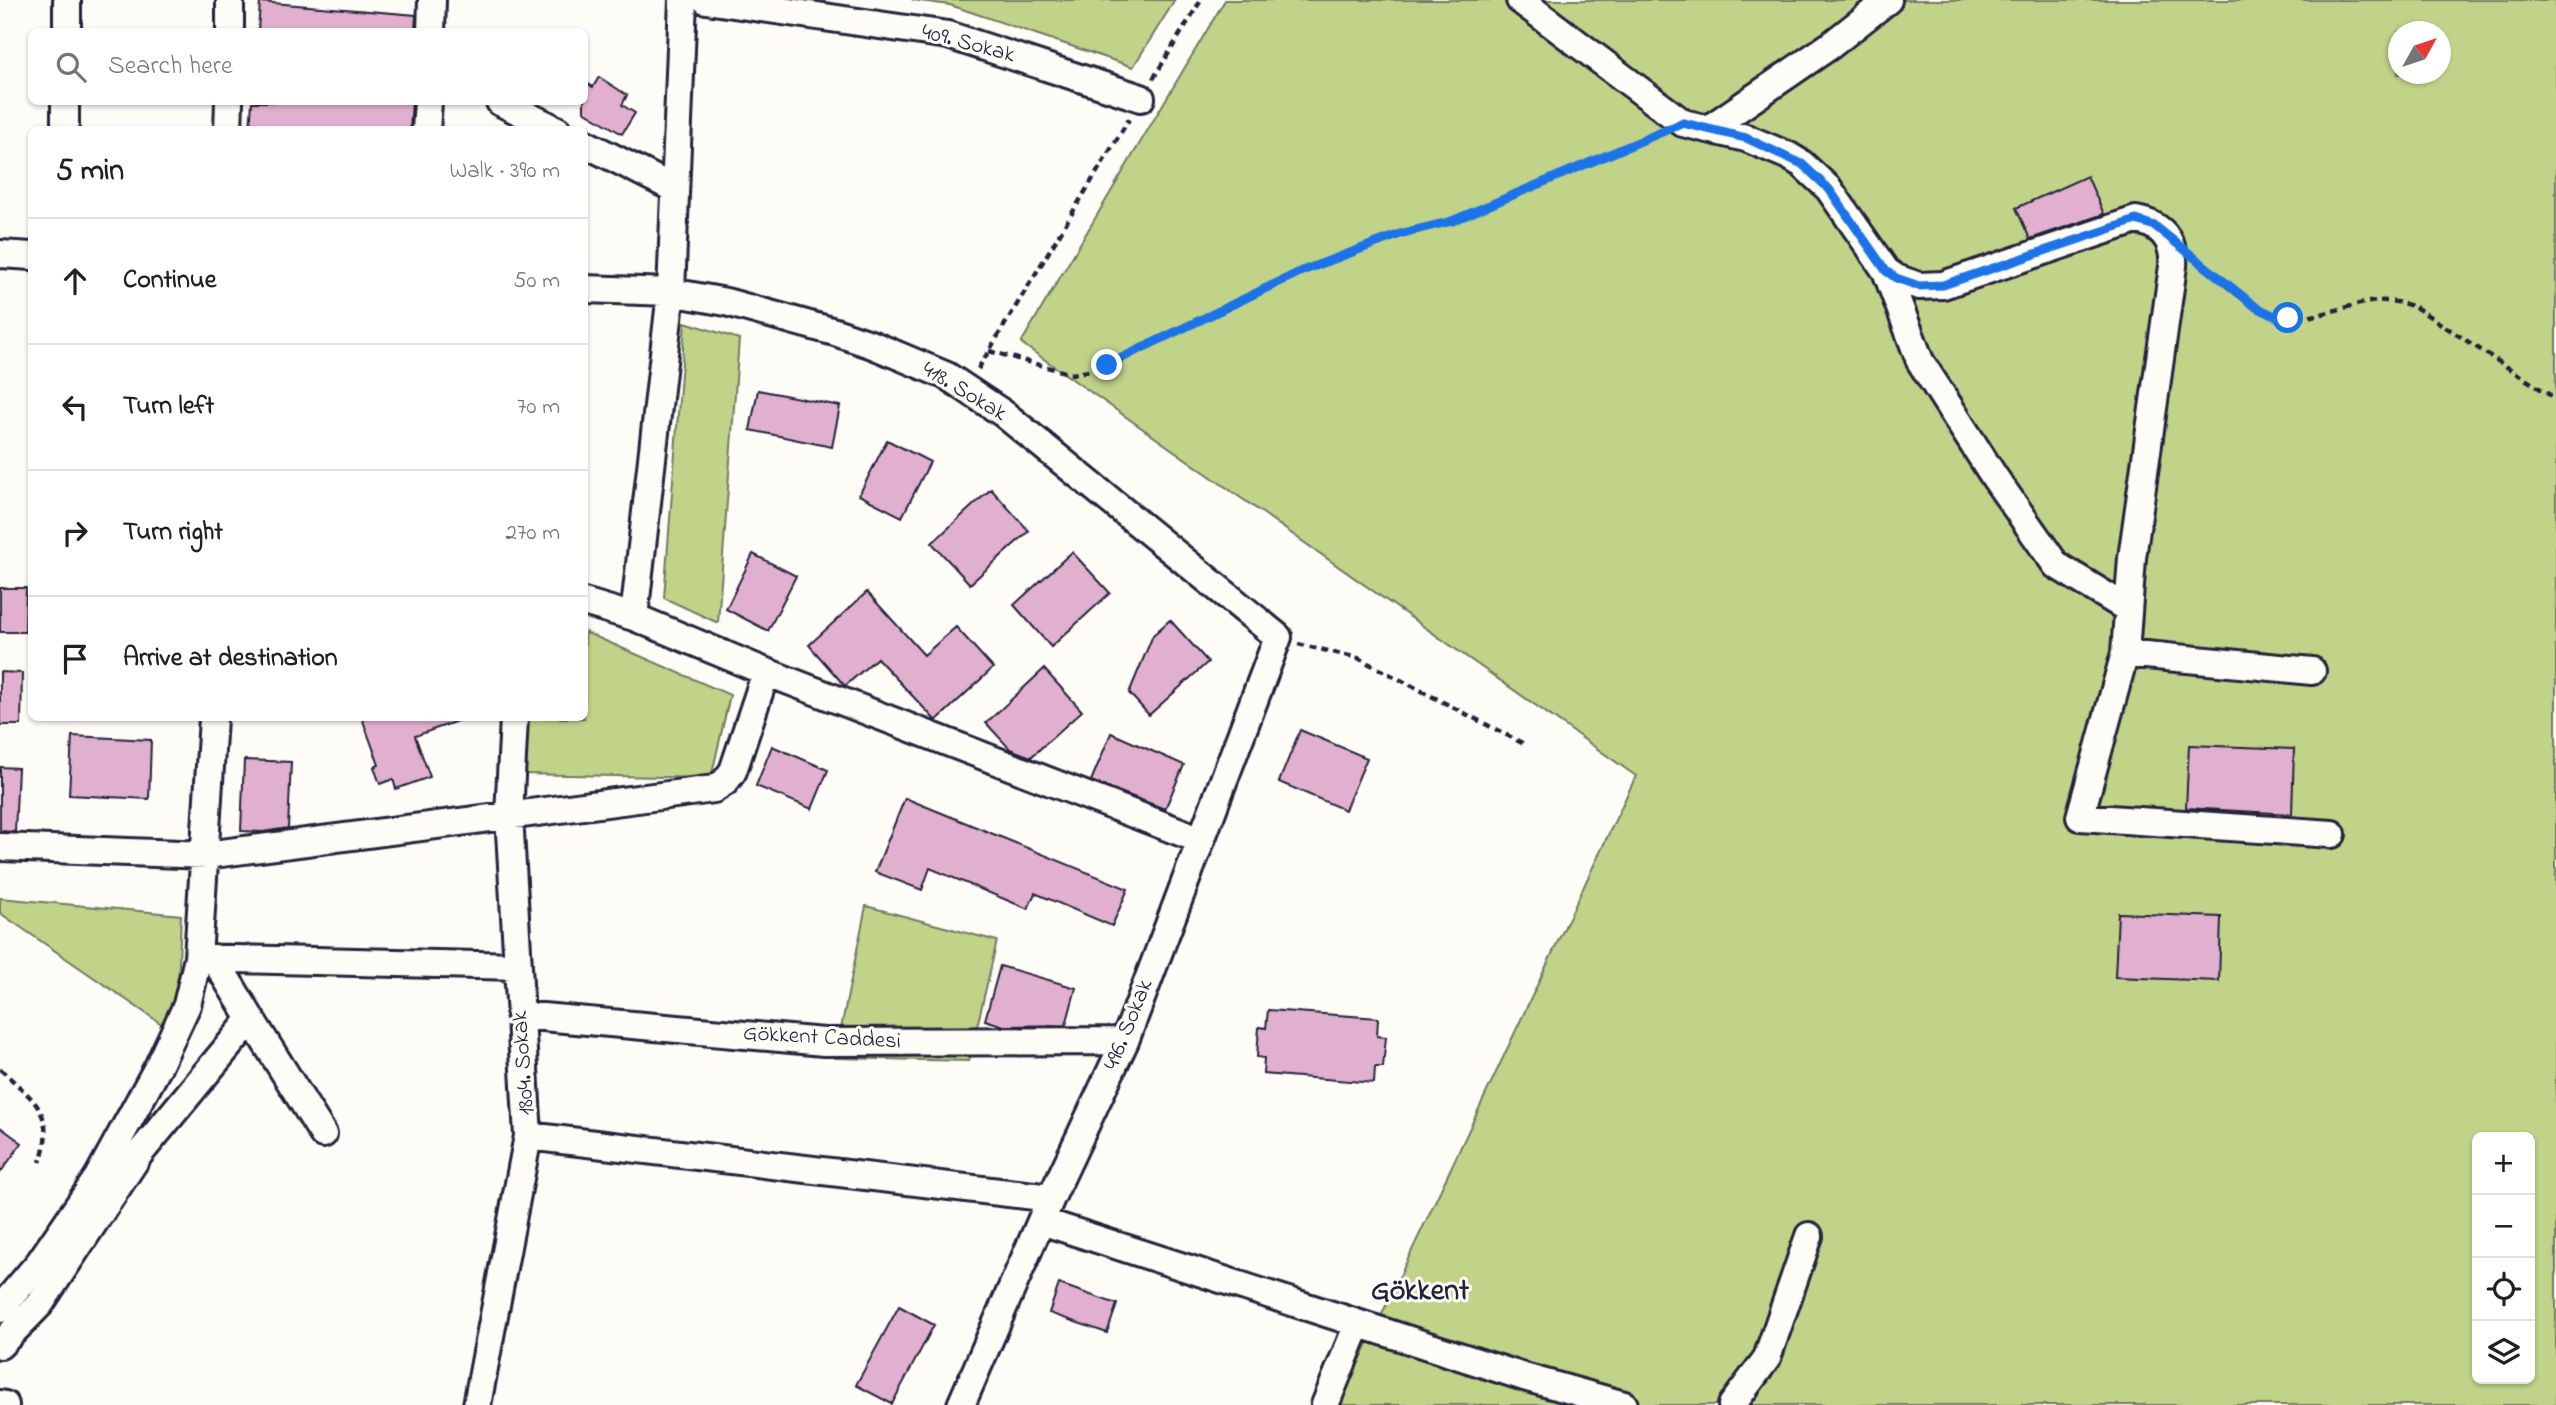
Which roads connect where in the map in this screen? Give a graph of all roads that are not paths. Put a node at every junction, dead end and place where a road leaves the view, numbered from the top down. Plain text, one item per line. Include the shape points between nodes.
1 (67, 0) edge
2 (230, 0) edge
3 (432, 0) edge
4 (683, 0) edge
5 (706, 0) edge
6 (1520, 0) edge
7 (1888, 0) edge
8 (66, 28) edge
9 (230, 28) edge
10 (431, 28) edge
11 (1141, 98) road end
12 (65, 105) edge
13 (229, 105) edge
14 (428, 105) edge
15 (506, 105) edge
16 (65, 126) edge
17 (228, 126) edge
18 (426, 126) edge
19 (549, 126) edge
20 (1710, 128) junction
21 (588, 145) edge
22 (675, 189) junction
23 (0, 254) edge
24 (28, 256) edge
25 (1886, 271) junction
26 (588, 289) edge
27 (671, 292) junction
28 (588, 603) edge
29 (2128, 609) junction
30 (634, 617) junction
31 (1278, 636) joint
32 (2125, 653) junction
33 (2312, 671) dead end
34 (766, 672) junction
35 (213, 721) edge
36 (513, 721) edge
37 (509, 815) junction
38 (2332, 834) dead end
39 (1201, 840) junction
40 (0, 847) edge
41 (206, 855) junction
42 (206, 958) junction
43 (518, 966) junction
44 (520, 1015) junction
45 (251, 1019) junction
46 (1125, 1041) junction
47 (323, 1134) dead end
48 (528, 1136) junction
49 (1046, 1209) junction
50 (1809, 1236) dead end
51 (0, 1310) edge
52 (1358, 1324) junction
53 (0, 1345) edge
54 (0, 1404) edge
55 (5, 1405) edge
56 (477, 1405) edge
57 (961, 1405) edge
58 (1325, 1405) edge
59 (1624, 1405) edge
60 (1732, 1405) edge

1 - 8 street
2 - 9 street
3 - 10 street
4 - 22 street
5 - 11 street, 409. Sokak via 948,34
6 - 20 street via 1683,123
7 - 20 street
12 - 16 street
13 - 17 street
14 - 18 street
15 - 19 street
20 - 25 street via 1782,152 1817,175
21 - 22 street
22 - 27 street
23 - 24 street
25 - 29 street via 1920,361 2056,565
25 - 29 street via 1919,286 1943,285 2136,220 2155,226 2169,239 2174,257
26 - 27 street, 418. Sokak
27 - 30 street
27 - 31 street, 418. Sokak via 814,325 947,376 1004,414
28 - 30 street
29 - 32 street
30 - 34 street
31 - 39 street, 496. Sokak
32 - 33 street
32 - 38 street via 2080,817
34 - 37 street via 733,771 715,789
34 - 39 street
35 - 41 street
36 - 37 street, 1804. Sokak
37 - 41 street
37 - 43 street, 1804. Sokak
39 - 46 street, 496. Sokak
40 - 41 street
41 - 42 street
42 - 43 street
42 - 45 street
42 - 51 street via 158,1067 98,1177 39,1263
43 - 44 street, 1804. Sokak
44 - 46 street, Gökkent Caddesi via 824,1042
44 - 48 street, 1804. Sokak
45 - 47 street
45 - 53 street via 140,1153 40,1304
46 - 49 street, 496. Sokak
48 - 49 street
48 - 56 street, 1804. Sokak
49 - 52 street
49 - 57 street, 496. Sokak
50 - 60 street via 1767,1358
52 - 58 street
52 - 59 street
54 - 55 street

